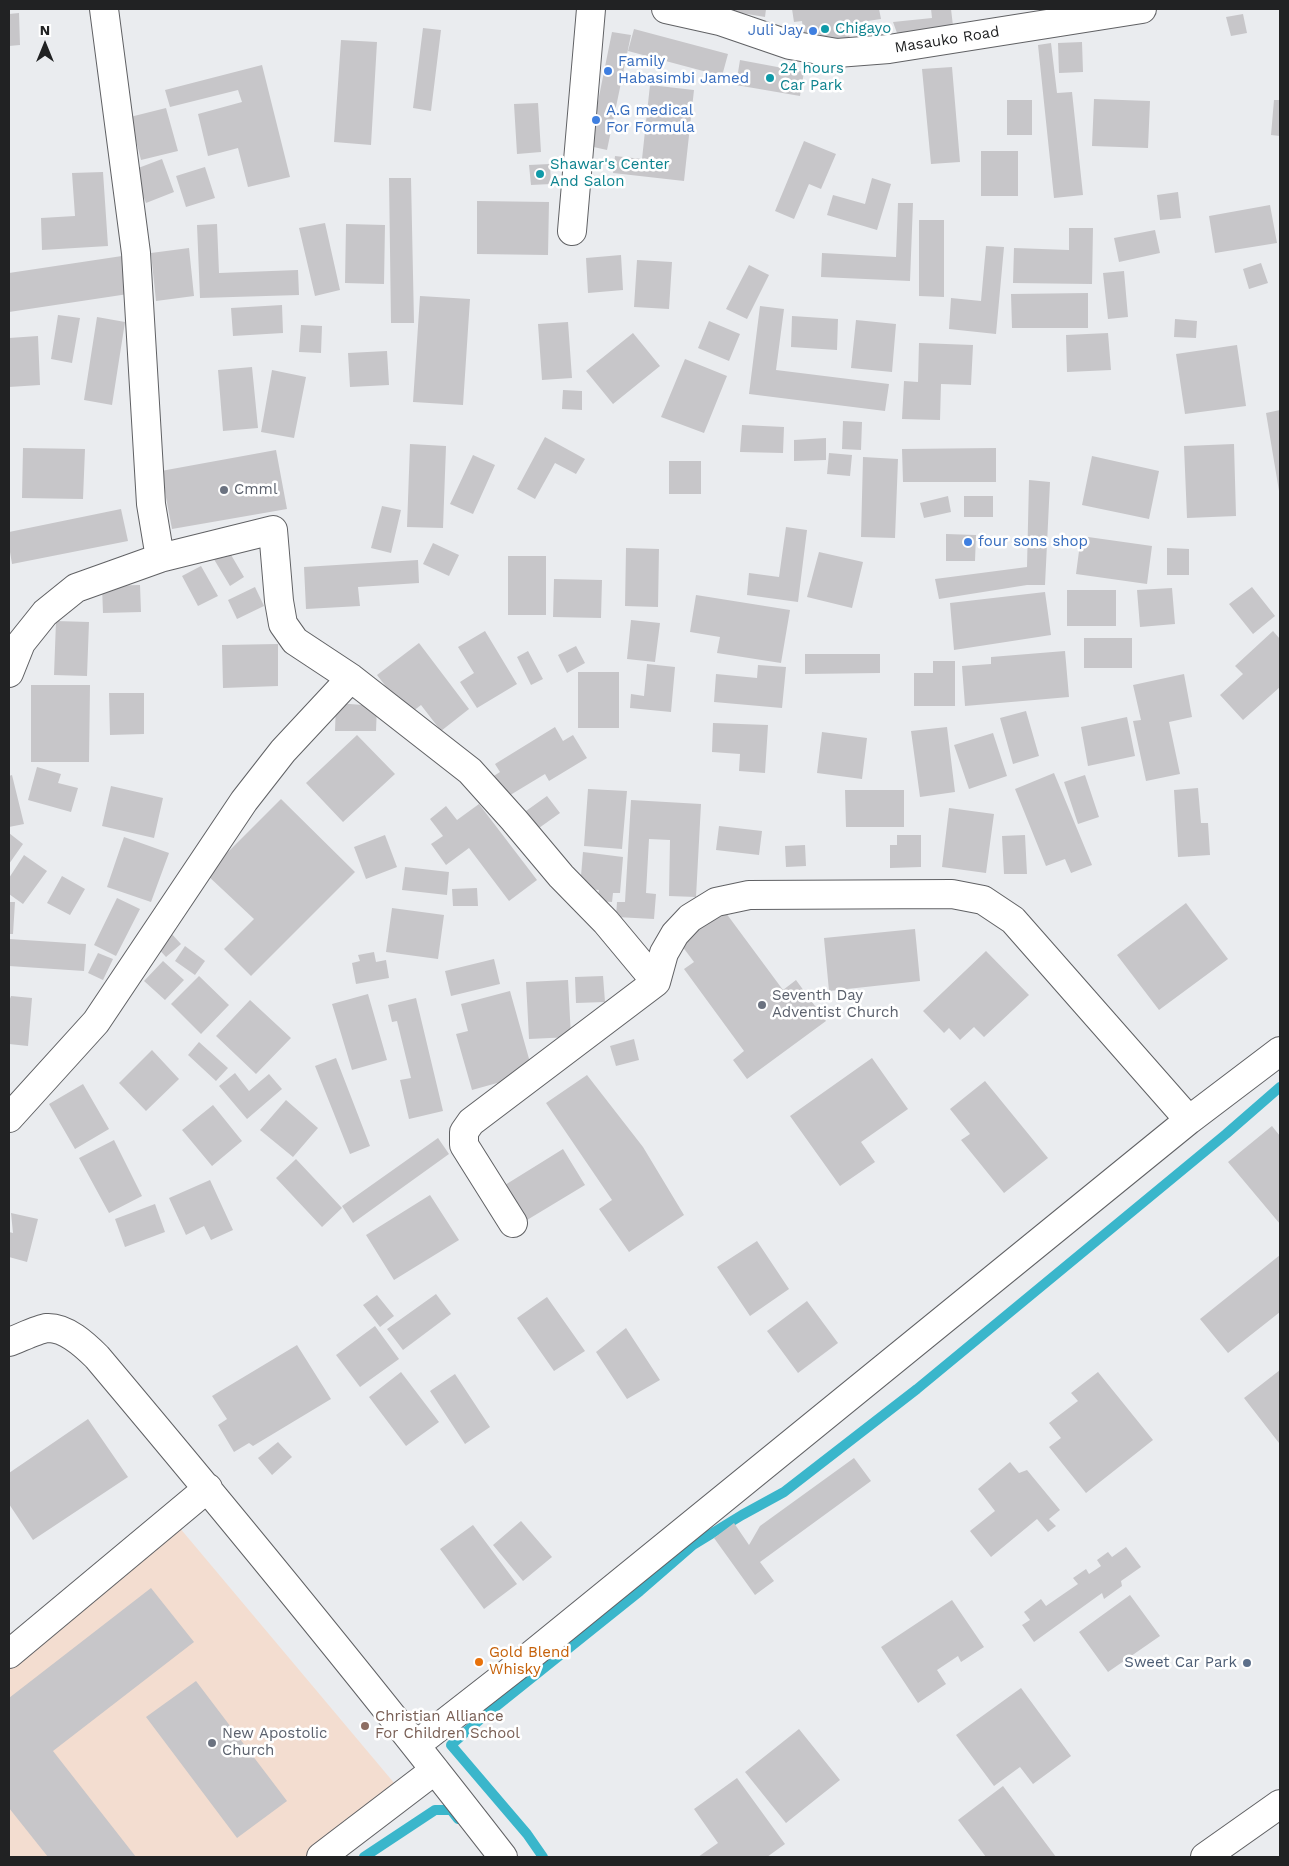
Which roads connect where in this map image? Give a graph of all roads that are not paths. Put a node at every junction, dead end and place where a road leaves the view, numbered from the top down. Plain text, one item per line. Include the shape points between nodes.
1 (104, 9) edge
2 (591, 9) edge
3 (666, 9) edge
4 (1142, 9) edge
5 (572, 231) dead end
6 (160, 558) junction
7 (9, 673) edge
8 (351, 678) junction
9 (656, 982) junction
10 (1280, 1051) edge
11 (9, 1118) edge
12 (1189, 1120) junction
13 (513, 1223) dead end
14 (9, 1342) edge
15 (208, 1488) junction
16 (9, 1654) edge
17 (416, 1745) junction
18 (435, 1770) junction
19 (1280, 1804) edge
20 (321, 1857) edge
21 (503, 1857) edge
22 (1204, 1857) edge

1 - 6 street via 136,253 151,504
2 - 5 street
3 - 4 street, Masauko Road via 720,21 790,45 837,53 888,49
6 - 7 street via 76,588 45,613 20,643
6 - 8 street via 273,530 283,624 295,640
8 - 9 street via 470,771
8 - 11 street via 283,751 244,801 96,1022
9 - 12 street via 664,953 675,934 690,918 716,902 749,895 846,894 952,894 983,900 1013,920
9 - 13 street via 483,1112 464,1132 464,1144
10 - 12 street
12 - 17 street
14 - 15 street via 47,1328 81,1341
15 - 16 street
15 - 17 street
17 - 18 street
18 - 20 street
18 - 21 street
19 - 22 street

